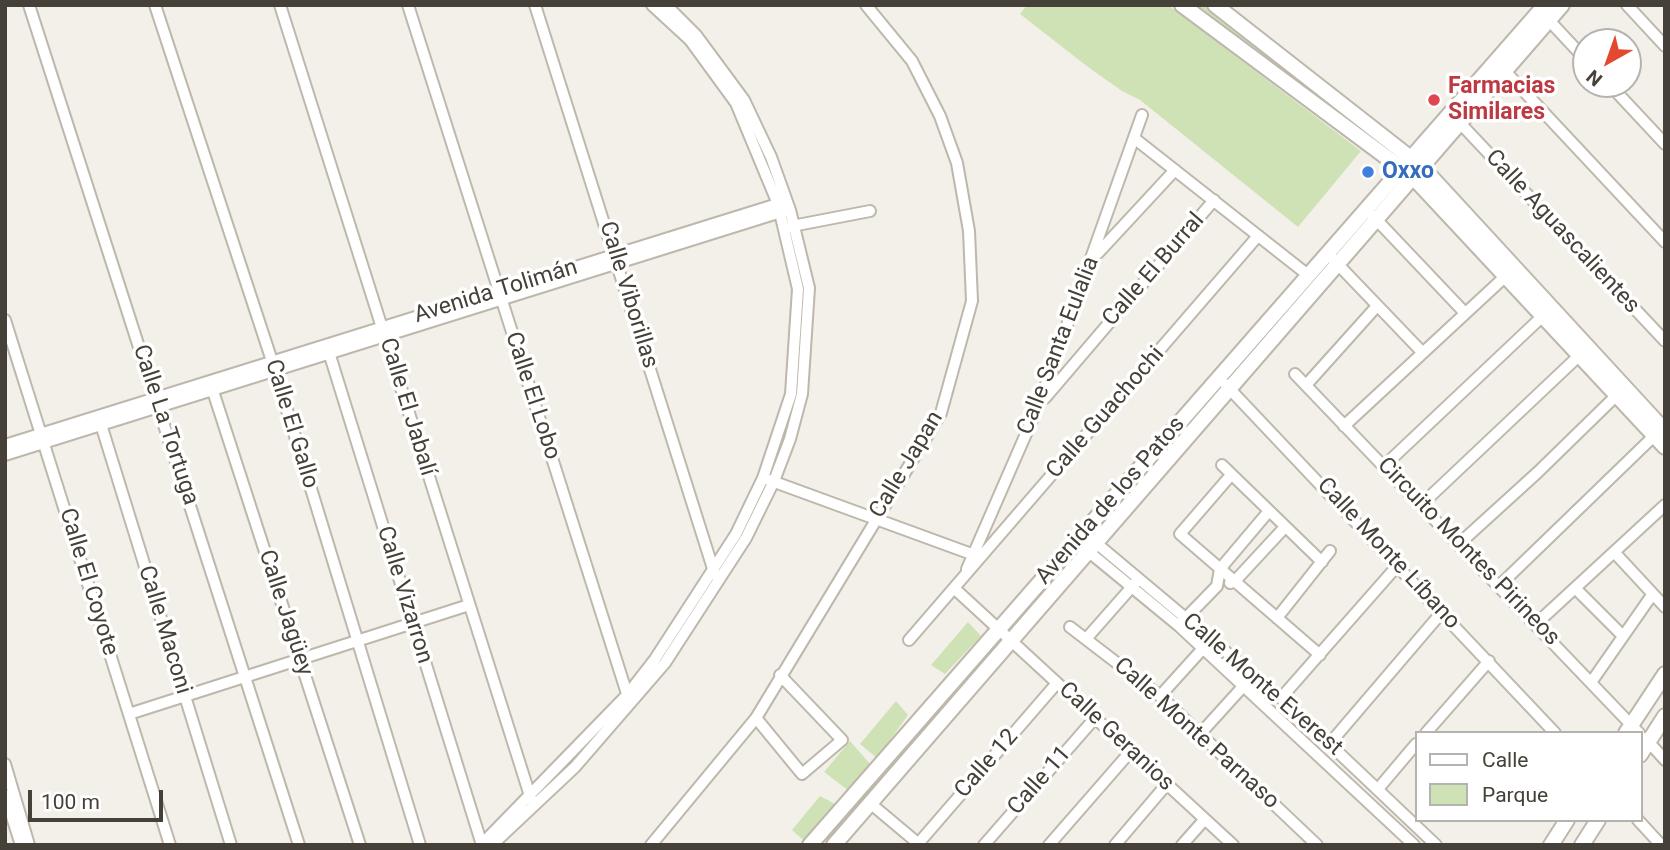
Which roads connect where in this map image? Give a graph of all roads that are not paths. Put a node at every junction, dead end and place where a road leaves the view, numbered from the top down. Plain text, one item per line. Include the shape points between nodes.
1 (29, 5) edge
2 (155, 5) edge
3 (280, 5) edge
4 (408, 5) edge
5 (535, 5) edge
6 (652, 5) edge
7 (666, 5) edge
8 (866, 5) edge
9 (1182, 5) edge
10 (1215, 5) edge
11 (1562, 5) edge
12 (1627, 5) edge
13 (1545, 12) edge
14 (693, 38) junction
15 (1572, 44) edge
16 (1665, 46) edge
17 (1504, 70) junction
18 (1622, 98) edge
19 (1142, 115) dead end
20 (1460, 122) junction
21 (1134, 138) junction
22 (1665, 144) edge
23 (1406, 161) junction
24 (1175, 170) junction
25 (1417, 172) junction
26 (1214, 200) junction
27 (784, 207) junction
28 (1365, 209) junction
29 (870, 211) dead end
30 (1376, 220) junction
31 (788, 227) junction
32 (1257, 237) junction
33 (1665, 242) edge
34 (1326, 253) junction
35 (1093, 257) junction
36 (617, 259) junction
37 (1337, 265) junction
38 (1510, 272) junction
39 (1308, 275) junction
40 (501, 295) junction
41 (1377, 306) junction
42 (1547, 312) junction
43 (1465, 313) junction
44 (5, 320) edge
45 (383, 331) junction
46 (1665, 341) edge
47 (328, 349) junction
48 (1584, 351) junction
49 (1422, 352) junction
50 (273, 366) junction
51 (1294, 374) dead end
52 (1224, 383) junction
53 (1307, 384) junction
54 (211, 385) junction
55 (1620, 391) junction
56 (158, 402) junction
57 (1039, 404) junction
58 (99, 420) junction
59 (1344, 426) junction
60 (1660, 433) edge
61 (43, 437) junction
62 (5, 445) edge
63 (1665, 447) edge
64 (5, 455) edge
65 (1222, 465) dead end
66 (1384, 466) junction
67 (1231, 475) junction
68 (769, 479) junction
69 (1421, 505) junction
70 (1661, 509) edge
71 (1269, 511) junction
72 (875, 518) junction
73 (1665, 522) edge
74 (1285, 527) junction
75 (1079, 537) junction
76 (1460, 543) junction
77 (1092, 547) junction
78 (1330, 551) dead end
79 (1614, 552) junction
80 (976, 555) junction
81 (1322, 562) junction
82 (1398, 565) junction
83 (1220, 569) junction
84 (713, 573) junction
85 (1235, 582) junction
86 (1136, 583) junction
87 (718, 584) junction
88 (1500, 585) junction
89 (1217, 586) junction
90 (955, 589) junction
91 (1576, 589) junction
92 (1652, 595) junction
93 (469, 606) junction
94 (1665, 607) edge
95 (1442, 612) junction
96 (1277, 618) junction
97 (1183, 622) junction
98 (413, 623) junction
99 (1537, 624) junction
100 (1070, 627) dead end
101 (998, 629) junction
102 (1623, 636) junction
103 (1086, 639) junction
104 (909, 640) dead end
105 (358, 641) junction
106 (1011, 641) junction
107 (1207, 644) junction
108 (1320, 654) junction
109 (300, 659) junction
110 (1489, 661) junction
111 (1665, 674) edge
112 (780, 675) junction
113 (1253, 675) junction
114 (245, 677) junction
115 (1592, 681) junction
116 (1056, 683) junction
117 (1244, 685) junction
118 (185, 696) junction
119 (1160, 696) junction
120 (1281, 698) junction
121 (629, 701) junction
122 (129, 713) junction
123 (1665, 716) edge
124 (1303, 717) junction
125 (1095, 718) junction
126 (756, 719) junction
127 (1292, 729) junction
128 (1428, 731) edge
129 (1553, 731) edge
130 (1634, 731) edge
131 (1640, 731) edge
132 (1642, 733) edge
133 (1200, 734) junction
134 (1642, 740) edge
135 (1331, 742) junction
136 (1414, 746) edge
137 (1131, 751) junction
138 (1665, 760) edge
139 (5, 764) edge
140 (1167, 784) junction
141 (1378, 789) junction
142 (5, 795) edge
143 (530, 795) junction
144 (870, 803) junction
145 (534, 808) junction
146 (1205, 818) junction
147 (1409, 820) junction
148 (1566, 822) edge
149 (1597, 822) edge
150 (1640, 822) edge
151 (1398, 831) junction
152 (484, 844) edge
153 (919, 844) edge
154 (21, 845) edge
155 (29, 845) edge
156 (170, 845) edge
157 (231, 845) edge
158 (299, 845) edge
159 (360, 845) edge
160 (420, 845) edge
161 (651, 845) edge
162 (810, 845) edge
163 (834, 845) edge
164 (984, 845) edge
165 (1049, 845) edge
166 (1115, 845) edge
167 (1182, 845) edge
168 (1233, 845) edge
169 (1317, 845) edge
170 (1413, 845) edge
171 (1436, 845) edge
172 (1551, 845) edge
173 (1582, 845) edge
174 (1661, 845) edge

1 - 56 street, Calle La Tortuga
2 - 50 street, Calle El Gallo
3 - 45 street, Calle El Jabalí
4 - 40 street, Calle El Lobo
5 - 36 street, Calle Viborillas
6 - 14 street
7 - 14 street
8 - 72 street, Calle Japan via 912,61 953,151 969,231 972,301 941,413
9 - 23 street
10 - 23 street
11 - 13 street
12 - 16 street
13 - 15 street
13 - 17 street, Avenida de los Patos
13 - 23 street, Avenida de los Patos
14 - 27 street via 744,100
17 - 20 street, Avenida de los Patos
17 - 33 street
18 - 22 street
19 - 21 street, Calle Santa Eulalia
20 - 25 street, Avenida de los Patos
20 - 46 street, Calle Aguascalientes
21 - 24 street
21 - 35 street, Calle Santa Eulalia
23 - 25 street
23 - 28 street, Avenida de los Patos
24 - 26 street
24 - 35 street
25 - 30 street, Avenida de los Patos
25 - 38 street
26 - 32 street
26 - 57 street, Calle El Burral
27 - 31 street
27 - 36 street, Avenida Tolimán
28 - 30 street
28 - 34 street, Avenida de los Patos
29 - 31 street
30 - 37 street, Avenida de los Patos
30 - 43 street
31 - 68 street via 801,348
32 - 39 street
32 - 80 street, Calle Guachochi
34 - 37 street
34 - 39 street, Avenida de los Patos
35 - 57 street, Calle Santa Eulalia
36 - 40 street, Avenida Tolimán
36 - 84 street, Calle Viborillas
37 - 41 street
37 - 52 street, Avenida de los Patos
38 - 42 street
38 - 43 street
39 - 52 street, Avenida de los Patos
40 - 45 street, Avenida Tolimán
40 - 121 street, Calle El Lobo
41 - 49 street
41 - 53 street
42 - 48 street
42 - 66 street
43 - 49 street
44 - 61 street, Calle El Coyote
45 - 47 street, Avenida Tolimán
45 - 93 street, Calle El Jabalí
47 - 50 street, Avenida Tolimán
47 - 98 street, Calle Vizarron
48 - 55 street
48 - 69 street
49 - 59 street
50 - 54 street, Avenida Tolimán
50 - 105 street, Calle El Gallo
51 - 53 street, Circuito Montes Pirineos
52 - 75 street, Avenida de los Patos
52 - 77 street, Avenida de los Patos
52 - 82 street, Calle Monte Líbano
53 - 59 street, Circuito Montes Pirineos
54 - 56 street, Avenida Tolimán
54 - 109 street, Calle Jagüey
55 - 60 street
55 - 76 street
56 - 58 street, Avenida Tolimán
56 - 114 street, Calle La Tortuga
57 - 80 street, Calle Santa Eulalia
58 - 61 street, Avenida Tolimán
58 - 118 street, Calle Maconi
59 - 66 street, Circuito Montes Pirineos
60 - 63 street
60 - 88 street
61 - 62 street, Avenida Tolimán
61 - 64 street, Avenida Tolimán
61 - 122 street, Calle El Coyote
65 - 67 street
66 - 69 street, Circuito Montes Pirineos
67 - 71 street
67 - 83 street via 1180,534
68 - 72 street
68 - 84 street
68 - 87 street
69 - 76 street, Circuito Montes Pirineos
70 - 73 street
70 - 79 street
71 - 74 street
71 - 83 street
72 - 80 street
72 - 112 street, Calle Japan
74 - 81 street
74 - 85 street
75 - 77 street, Calle Monte Everest
75 - 101 street, Avenida de los Patos
76 - 88 street, Circuito Montes Pirineos
77 - 86 street, Calle Monte Everest
77 - 106 street, Avenida de los Patos
78 - 81 street
79 - 91 street
79 - 92 street
80 - 90 street, Calle Santa Eulalia
81 - 96 street
82 - 95 street, Calle Monte Líbano
82 - 108 street
83 - 85 street
83 - 89 street
84 - 87 street, Calle Viborillas
84 - 121 street
85 - 89 street
85 - 96 street
86 - 97 street, Calle Monte Everest
86 - 103 street
87 - 121 street via 665,663
88 - 99 street, Circuito Montes Pirineos
89 - 97 street
90 - 101 street, Calle Geranios
90 - 104 street
91 - 99 street
91 - 102 street
92 - 94 street
92 - 102 street
93 - 98 street
93 - 143 street, Calle El Jabalí
95 - 110 street, Calle Monte Líbano
95 - 135 street
96 - 108 street
97 - 107 street, Calle Monte Everest
98 - 105 street
98 - 152 street, Calle Vizarron
99 - 115 street, Circuito Montes Pirineos
100 - 103 street, Calle Monte Parnaso
101 - 106 street, Calle Geranios
101 - 162 street, Avenida de los Patos
102 - 115 street
103 - 119 street, Calle Monte Parnaso
105 - 109 street
105 - 160 street, Calle El Gallo
106 - 116 street, Calle Geranios
106 - 144 street, Avenida de los Patos
107 - 113 street, Calle Monte Everest
107 - 117 street, Calle Monte Everest
107 - 119 street
108 - 120 street
109 - 114 street
109 - 159 street, Calle Jagüey
110 - 128 street
110 - 129 street, Calle Monte Líbano
111 - 131 street
112 - 126 street, Calle Japan
112 - 126 street via 842,740 802,774
113 - 117 street
113 - 120 street, Calle Monte Everest
114 - 118 street
114 - 158 street, Calle La Tortuga
115 - 130 street, Circuito Montes Pirineos
116 - 125 street, Calle Geranios
116 - 153 street, Calle 12
117 - 127 street, Calle Monte Everest
117 - 133 street
118 - 122 street
118 - 157 street, Calle Maconi
119 - 133 street, Calle Monte Parnaso
120 - 124 street, Calle Monte Everest
121 - 143 street
121 - 145 street
122 - 156 street, Calle El Coyote
123 - 132 street
124 - 127 street
124 - 135 street, Calle Monte Everest
125 - 137 street, Calle Geranios
125 - 164 street, Calle 11
126 - 161 street, Calle Japan
127 - 151 street, Calle Monte Everest
133 - 169 street, Calle Monte Parnaso
134 - 138 street, Circuito Montes Pirineos
135 - 141 street, Calle Monte Everest
136 - 141 street
137 - 140 street, Calle Geranios
137 - 165 street
139 - 155 street
140 - 146 street, Calle Geranios
140 - 166 street
141 - 147 street, Calle Monte Everest
142 - 154 street
143 - 145 street, Calle El Jabalí
143 - 152 street
144 - 153 street
144 - 163 street, Avenida de los Patos
145 - 152 street
146 - 167 street
146 - 168 street, Calle Geranios
147 - 151 street
147 - 171 street, Calle Monte Everest
148 - 172 street
149 - 173 street
150 - 174 street
151 - 170 street, Calle Monte Everest

